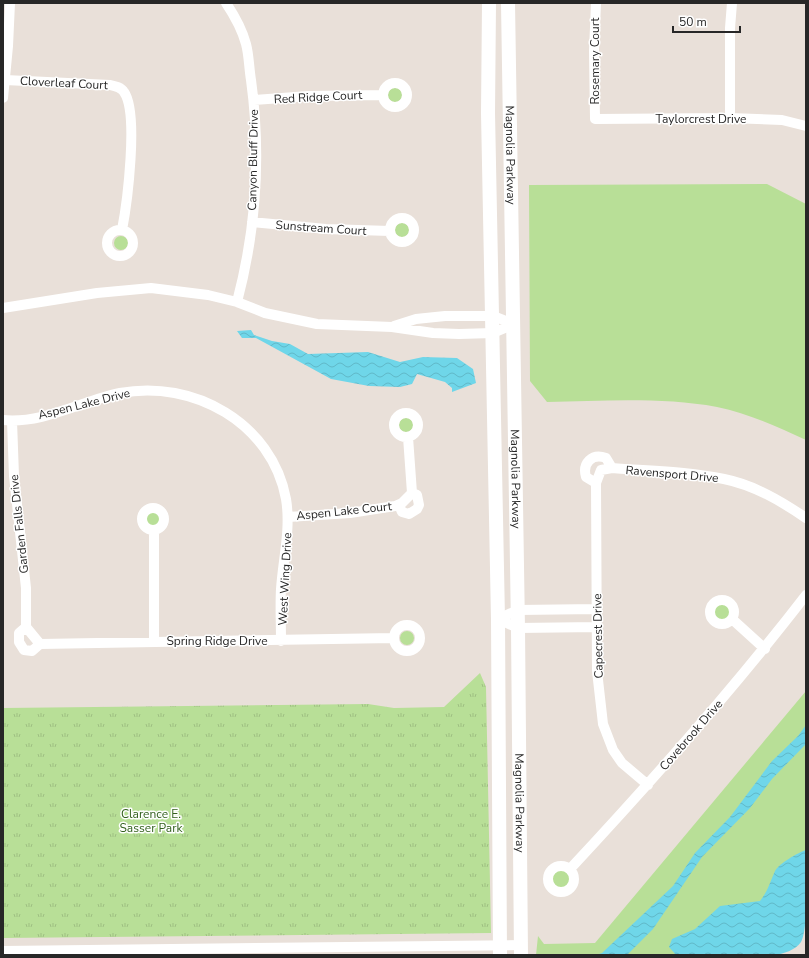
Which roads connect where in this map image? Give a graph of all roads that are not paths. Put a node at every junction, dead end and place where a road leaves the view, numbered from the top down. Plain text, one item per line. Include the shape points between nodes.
1 (10, 3) edge
2 (226, 3) edge
3 (489, 3) edge
4 (508, 3) edge
5 (596, 3) edge
6 (732, 3) edge
7 (5, 80) junction
8 (510, 93) junction
9 (488, 94) junction
10 (383, 95) dead end
11 (3, 98) edge
12 (254, 100) junction
13 (730, 118) junction
14 (595, 119) joint
15 (806, 126) edge
16 (252, 222) junction
17 (122, 230) dead end
18 (390, 231) dead end
19 (237, 302) junction
20 (3, 308) edge
21 (493, 316) junction
22 (514, 324) junction
23 (392, 327) junction
24 (493, 333) junction
25 (8, 421) edge
26 (408, 437) dead end
27 (612, 468) junction
28 (601, 470) joint
29 (596, 483) junction
30 (412, 492) junction
31 (399, 505) junction
32 (288, 517) junction
33 (806, 518) edge
34 (154, 530) dead end
35 (806, 595) edge
36 (597, 609) junction
37 (518, 610) junction
38 (498, 619) junction
39 (732, 619) dead end
40 (26, 627) junction
41 (597, 627) junction
42 (518, 628) junction
43 (394, 638) dead end
44 (281, 640) junction
45 (154, 642) junction
46 (40, 644) junction
47 (765, 649) junction
48 (648, 785) junction
49 (570, 869) dead end
50 (500, 950) edge
51 (522, 950) edge
52 (3, 951) edge

1 - 7 street
2 - 12 street, Canyon Bluff Drive via 246,44
3 - 9 main road, Magnolia Parkway
4 - 8 main road, Magnolia Parkway
5 - 14 street, Rosemary Court
6 - 13 street
7 - 11 street
7 - 17 street, Cloverleaf Court via 110,85 124,92 130,120 131,156
8 - 9 main road
8 - 22 main road, Magnolia Parkway
9 - 21 main road, Magnolia Parkway
10 - 12 street, Red Ridge Court
12 - 16 street, Canyon Bluff Drive via 255,189
13 - 14 street, Taylorcrest Drive
13 - 15 street, Taylorcrest Drive via 782,120
16 - 18 street, Sunstream Court via 326,229
16 - 19 street, Canyon Bluff Drive via 244,276
19 - 20 street via 208,295 151,288 97,293
19 - 23 street via 264,313 318,324
21 - 22 street
21 - 23 street via 416,319
21 - 24 main road, Magnolia Parkway
22 - 24 street
22 - 37 main road, Magnolia Parkway
23 - 24 street via 433,334
24 - 38 main road, Magnolia Parkway
25 - 32 street, Aspen Lake Drive via 141,390 163,390 200,399 233,418 262,446 274,464 282,485
25 - 40 street, Garden Falls Drive via 26,588
26 - 30 street, Aspen Lake Court
27 - 28 street, Ravensport Drive
27 - 29 street via 606,458 594,457 589,460 586,465 586,477
27 - 33 street, Ravensport Drive via 697,474 725,479 765,494
28 - 29 street, Capecrest Drive
29 - 36 street, Capecrest Drive
30 - 31 street, Aspen Lake Court via 408,499
30 - 31 street, Aspen Lake Court via 419,499 417,509 410,514 402,512
31 - 32 street, Aspen Lake Court via 350,513
32 - 44 street, West Wing Drive via 281,590
34 - 45 street
35 - 47 street, Covebrook Drive
36 - 37 street
36 - 41 street, Capecrest Drive
37 - 38 street
37 - 42 main road, Magnolia Parkway
38 - 42 street
38 - 50 main road, Magnolia Parkway
39 - 47 street
40 - 46 street
40 - 46 street, Garden Falls Drive via 19,633 24,650 32,651
41 - 42 street
41 - 48 street, Capecrest Drive via 598,679 607,738 622,763
42 - 51 main road, Magnolia Parkway
43 - 44 street, Spring Ridge Drive
44 - 45 street, Spring Ridge Drive
45 - 46 street, Spring Ridge Drive
47 - 48 street, Covebrook Drive
48 - 49 street, Covebrook Drive
50 - 51 street
50 - 52 street

